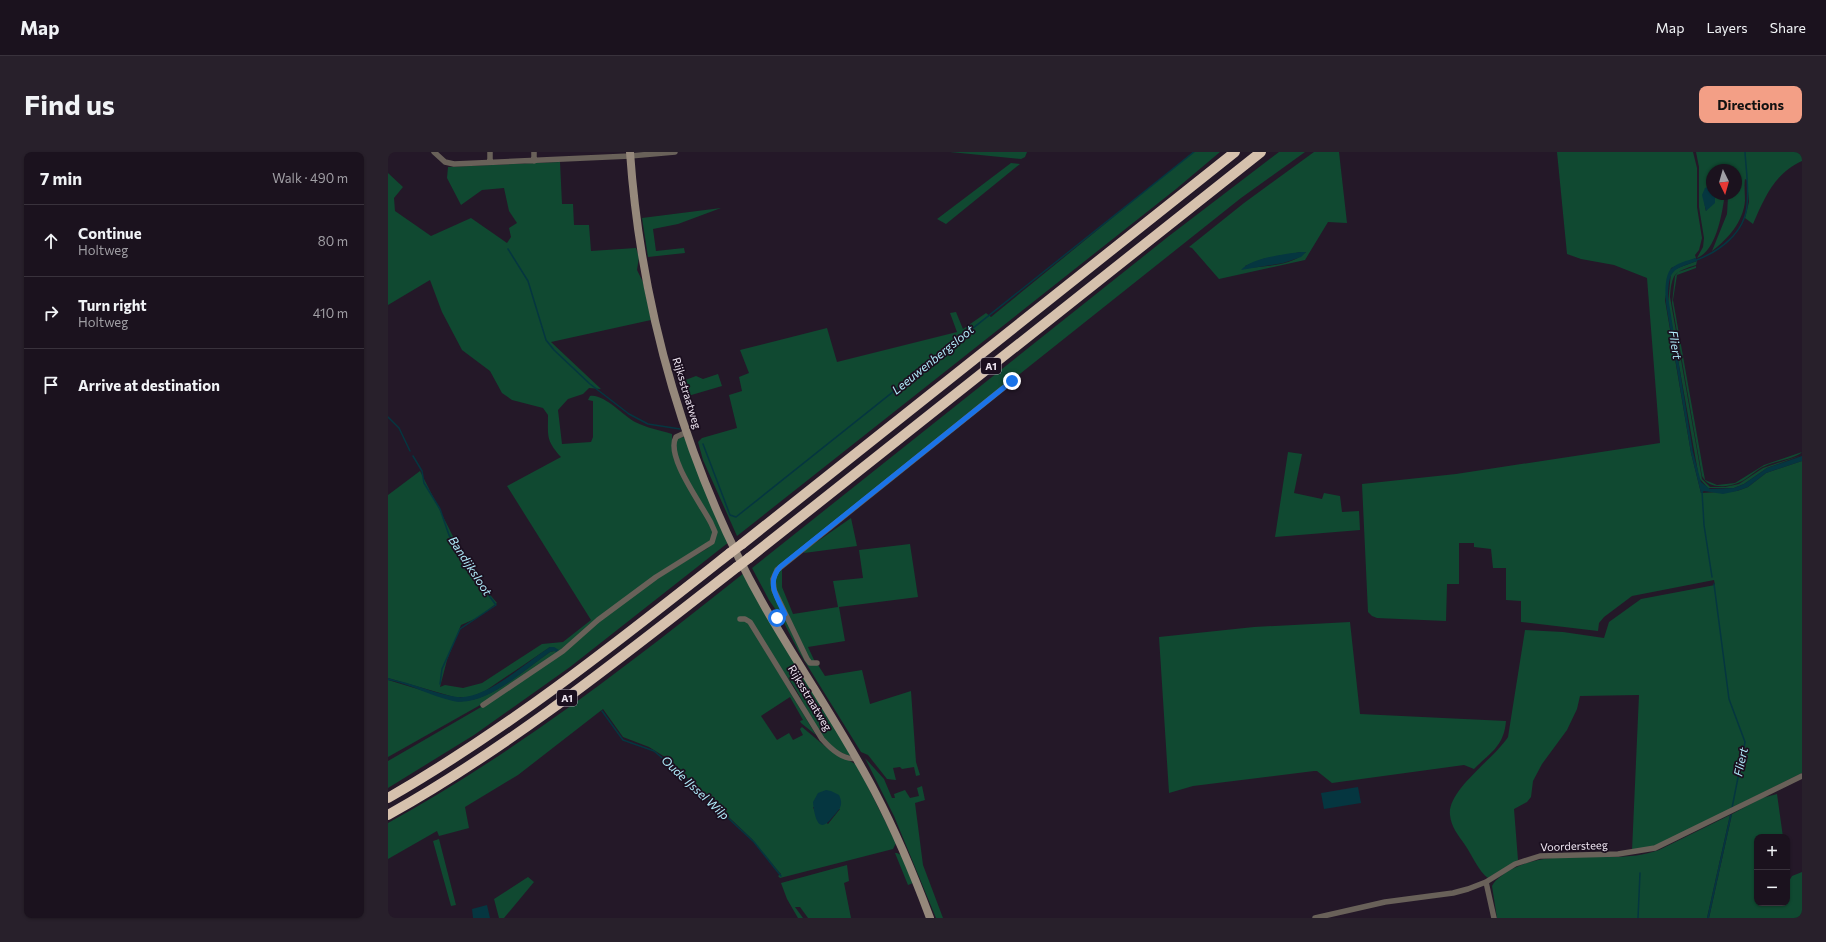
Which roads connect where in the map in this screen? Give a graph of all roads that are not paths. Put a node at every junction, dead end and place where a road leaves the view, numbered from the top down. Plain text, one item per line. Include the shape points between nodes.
1 (434, 152) edge
2 (490, 152) edge
3 (534, 152) edge
4 (577, 152) edge
5 (675, 152) edge
6 (1235, 152) edge
7 (1261, 152) edge
8 (630, 154) edge
9 (577, 159) junction
10 (534, 161) junction
11 (490, 162) junction
12 (1012, 381) dead end
13 (687, 432) junction
14 (785, 614) junction
15 (740, 619) dead end
16 (773, 621) junction
17 (817, 663) dead end
18 (483, 705) dead end
19 (856, 758) junction
20 (1802, 776) edge
21 (388, 798) edge
22 (388, 814) edge
23 (1486, 882) junction
24 (930, 918) edge
25 (1316, 918) edge
26 (1494, 918) edge

1 - 11 street via 451,164
2 - 11 street
3 - 10 street
4 - 9 street
5 - 8 street
6 - 21 highway, A1, bridge via 742,544 539,700 480,741
7 - 22 highway, A1, bridge via 749,558 550,711 480,758
8 - 9 street
8 - 13 main road, Rijksstraatweg via 650,296
9 - 10 street
10 - 11 street
12 - 14 street, Rijksstraatweg via 780,567 774,575 773,587
13 - 16 main road, Rijksstraatweg via 726,530
13 - 18 street via 674,439 674,453 715,532 712,542 656,577 598,620 563,651
14 - 16 street
14 - 17 street, Rijksstraatweg via 807,659 810,663
15 - 19 street, Rijksstraatweg via 747,619 750,622 822,739 838,753 850,759
16 - 19 main road, Rijksstraatweg
19 - 24 main road, Rijksstraatweg via 890,822
20 - 23 street, Voordersteeg via 1655,848 1618,854 1540,856 1511,866
23 - 25 street, Voordersteeg via 1452,893 1390,901
23 - 26 street

